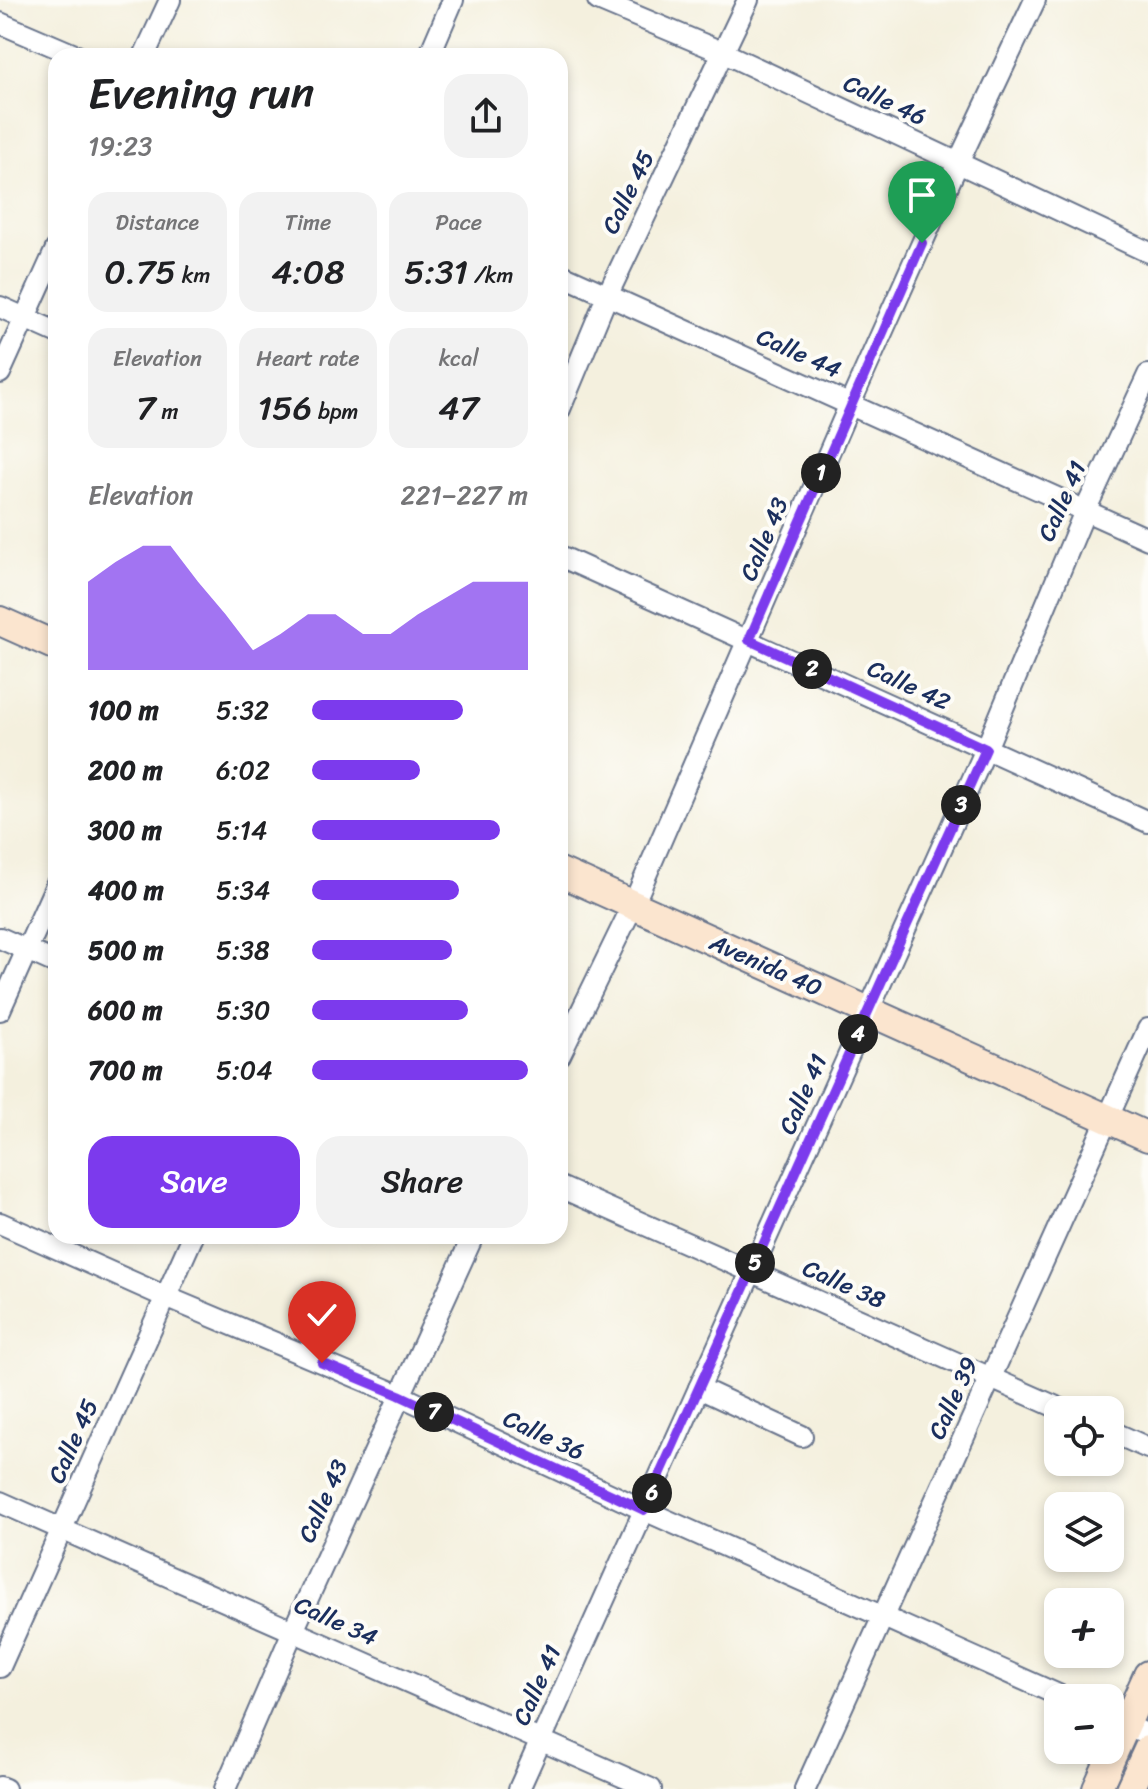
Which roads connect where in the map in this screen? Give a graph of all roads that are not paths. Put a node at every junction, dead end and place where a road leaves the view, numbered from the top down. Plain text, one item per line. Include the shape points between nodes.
1 (170, 0) edge
2 (453, 0) edge
3 (598, 0) edge
4 (748, 0) edge
5 (1035, 0) edge
6 (0, 23) edge
7 (58, 48) edge
8 (148, 48) edge
9 (432, 48) edge
10 (724, 53) junction
11 (958, 163) junction
12 (1148, 252) edge
13 (48, 267) edge
14 (568, 278) edge
15 (607, 296) junction
16 (0, 307) edge
17 (25, 319) junction
18 (48, 329) edge
19 (0, 373) edge
20 (1148, 375) edge
21 (568, 390) edge
22 (850, 404) junction
23 (1085, 511) junction
24 (1148, 539) edge
25 (568, 560) edge
26 (0, 621) edge
27 (749, 640) junction
28 (48, 642) edge
29 (986, 749) junction
30 (1148, 822) edge
31 (568, 876) edge
32 (48, 903) edge
33 (633, 905) junction
34 (0, 938) edge
35 (27, 950) junction
36 (48, 959) edge
37 (0, 1010) edge
38 (868, 1011) junction
39 (1148, 1029) edge
40 (568, 1039) edge
41 (1107, 1119) junction
42 (1148, 1137) edge
43 (568, 1191) edge
44 (0, 1223) edge
45 (189, 1244) edge
46 (469, 1244) edge
47 (751, 1272) junction
48 (166, 1297) junction
49 (990, 1378) junction
50 (699, 1388) junction
51 (399, 1395) junction
52 (1044, 1402) edge
53 (802, 1436) dead end
54 (1124, 1437) edge
55 (1148, 1448) edge
56 (0, 1502) edge
57 (644, 1510) junction
58 (62, 1529) junction
59 (883, 1616) junction
60 (293, 1631) junction
61 (0, 1667) edge
62 (1148, 1675) edge
63 (1044, 1689) edge
64 (1128, 1726) edge
65 (541, 1740) junction
66 (1148, 1750) edge
67 (225, 1789) edge
68 (519, 1789) edge
69 (651, 1789) edge
70 (805, 1789) edge
71 (1097, 1789) edge
72 (1130, 1789) edge

1 - 8 street
2 - 9 street
3 - 10 street, Calle 46
4 - 10 street, Calle 45
5 - 11 street, Calle 43
6 - 7 street
10 - 11 street, Calle 46
10 - 15 street, Calle 45
11 - 12 street, Calle 46
11 - 22 street, Calle 43
13 - 17 street
14 - 15 street, Calle 44
15 - 21 street, Calle 45
15 - 22 street, Calle 44
16 - 17 street
17 - 18 street
17 - 19 street
20 - 23 street, Calle 41
22 - 23 street, Calle 44
22 - 27 street, Calle 43
23 - 24 street, Calle 44
23 - 29 street, Calle 41
25 - 27 street, Calle 42
26 - 28 main road
27 - 29 street, Calle 42
27 - 33 street, Calle 43
29 - 30 street, Calle 42
29 - 38 street, Calle 41
31 - 33 main road, Avenida 40
32 - 35 street
33 - 38 main road, Avenida 40
33 - 40 street, Calle 43
34 - 35 street
35 - 36 street
35 - 37 street
38 - 41 main road, Avenida 40
38 - 47 street, Calle 41
39 - 41 street, Calle 39
41 - 42 main road, Avenida 40
41 - 49 street, Calle 39
43 - 47 street, Calle 38
44 - 48 street, Calle 36
45 - 48 street, Calle 45
46 - 51 street, Calle 43
47 - 49 street, Calle 38
47 - 50 street, Calle 41
48 - 51 street, Calle 36
48 - 58 street, Calle 45
49 - 52 street, Calle 38
49 - 59 street, Calle 39
50 - 53 street
50 - 57 street, Calle 41
51 - 57 street, Calle 36
51 - 60 street, Calle 43
54 - 55 street
56 - 58 street, Calle 34
57 - 59 street, Calle 36
57 - 65 street, Calle 41
58 - 60 street, Calle 34
58 - 61 street, Calle 45
59 - 63 street, Calle 36
59 - 70 street, Calle 39
60 - 65 street, Calle 34
60 - 67 street, Calle 43
62 - 64 main road
64 - 71 main road
65 - 68 street, Calle 41
65 - 69 street, Calle 34
66 - 72 main road

